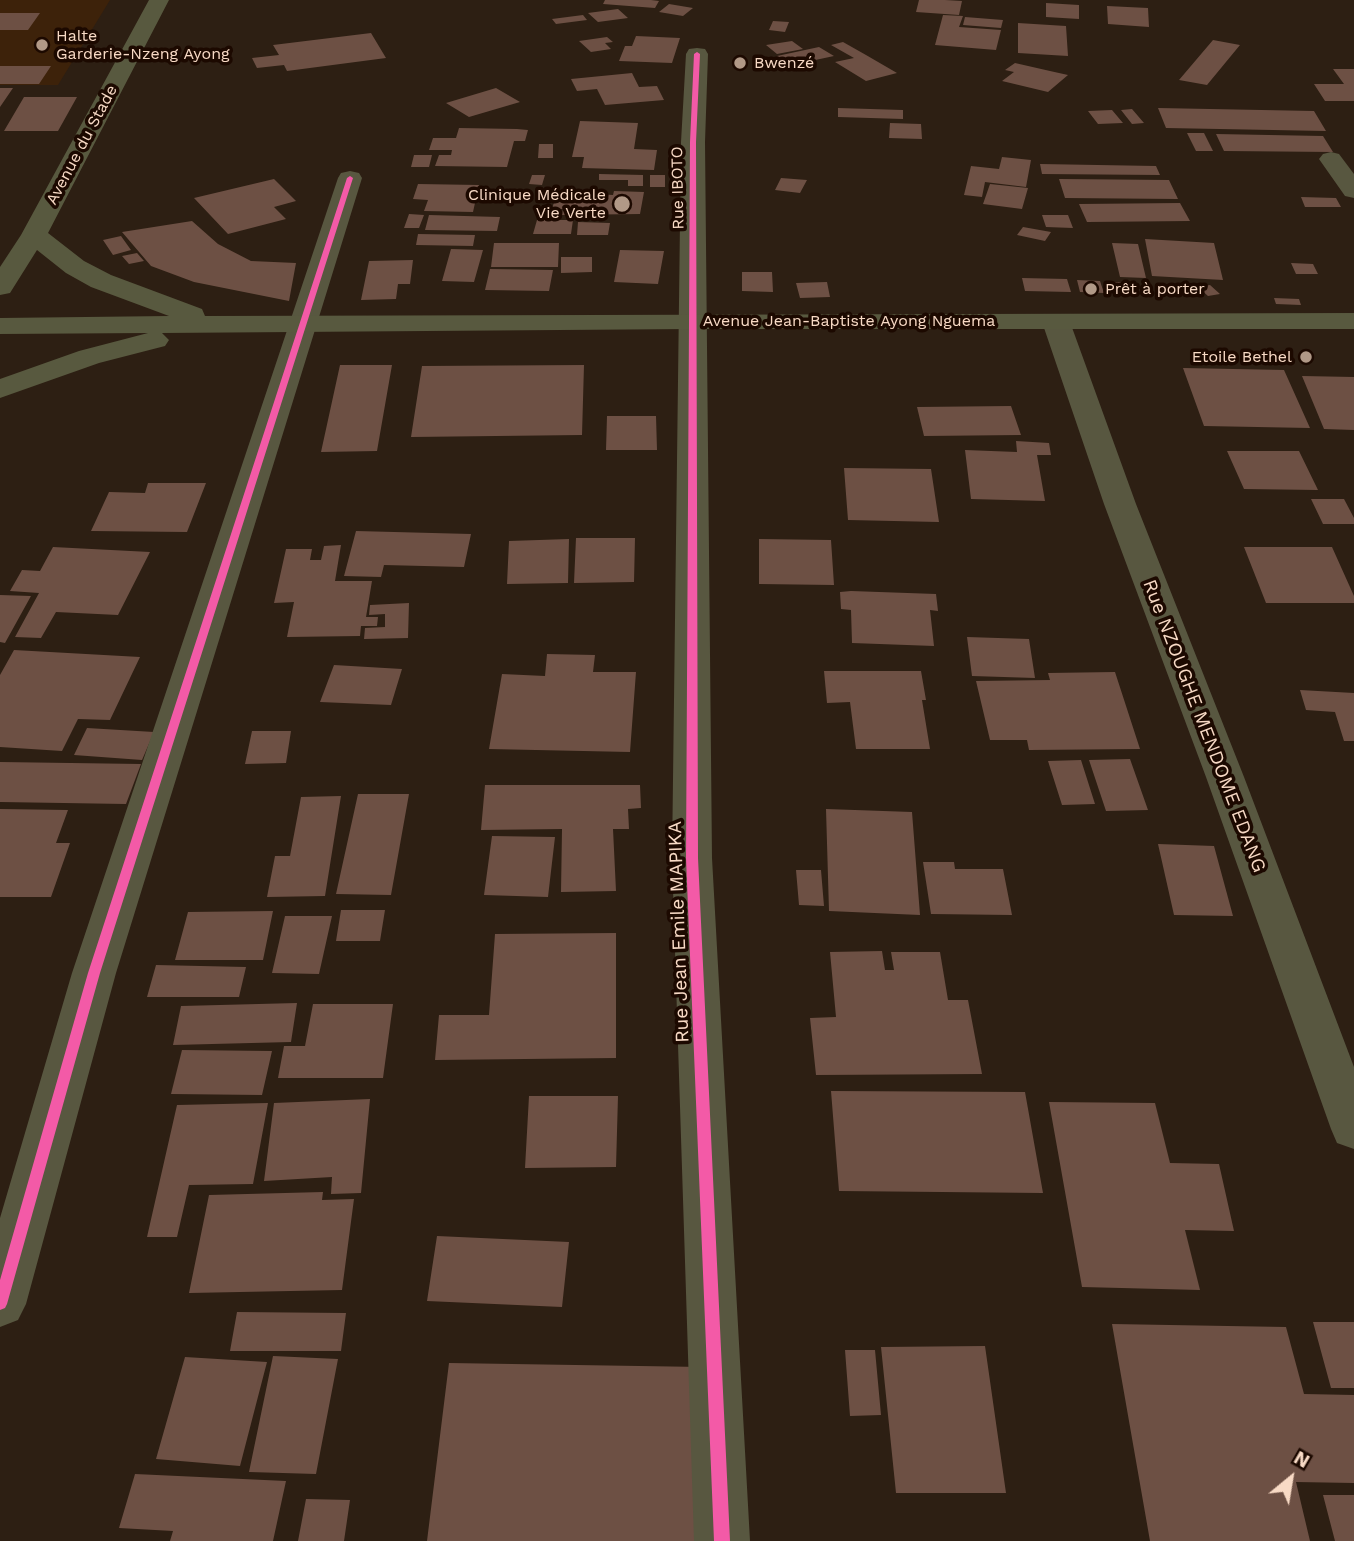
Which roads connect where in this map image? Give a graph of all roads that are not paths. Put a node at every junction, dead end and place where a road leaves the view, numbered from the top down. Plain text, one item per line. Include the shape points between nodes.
1 (159, 0) edge
2 (697, 54) dead end
3 (1331, 159) dead end
4 (350, 178) dead end
5 (1354, 191) edge
6 (18, 253) edge
7 (0, 287) edge
8 (693, 321) junction
9 (1354, 321) edge
10 (1056, 322) junction
11 (302, 324) junction
12 (228, 325) junction
13 (0, 326) edge
14 (0, 389) edge
15 (1354, 1129) edge
16 (0, 1304) edge
17 (722, 1541) edge

1 - 6 main road, Avenue du Stade
2 - 8 street, Rue IBOTO
3 - 5 street
4 - 11 street
6 - 7 main road, Avenue du Stade
6 - 12 main road via 75,267 167,308
8 - 10 main road, Avenue Jean-Baptiste Ayong Nguema
8 - 11 main road, Avenue Jean-Baptiste Ayong Nguema
8 - 17 street, Rue Jean Emile MAPIKA via 692,858
9 - 10 main road, Avenue Jean-Baptiste Ayong Nguema
10 - 15 street, Rue NZOUGHE MENDOME EDANG
11 - 12 main road
11 - 16 street via 94,973
12 - 13 main road
12 - 14 main road via 130,345

